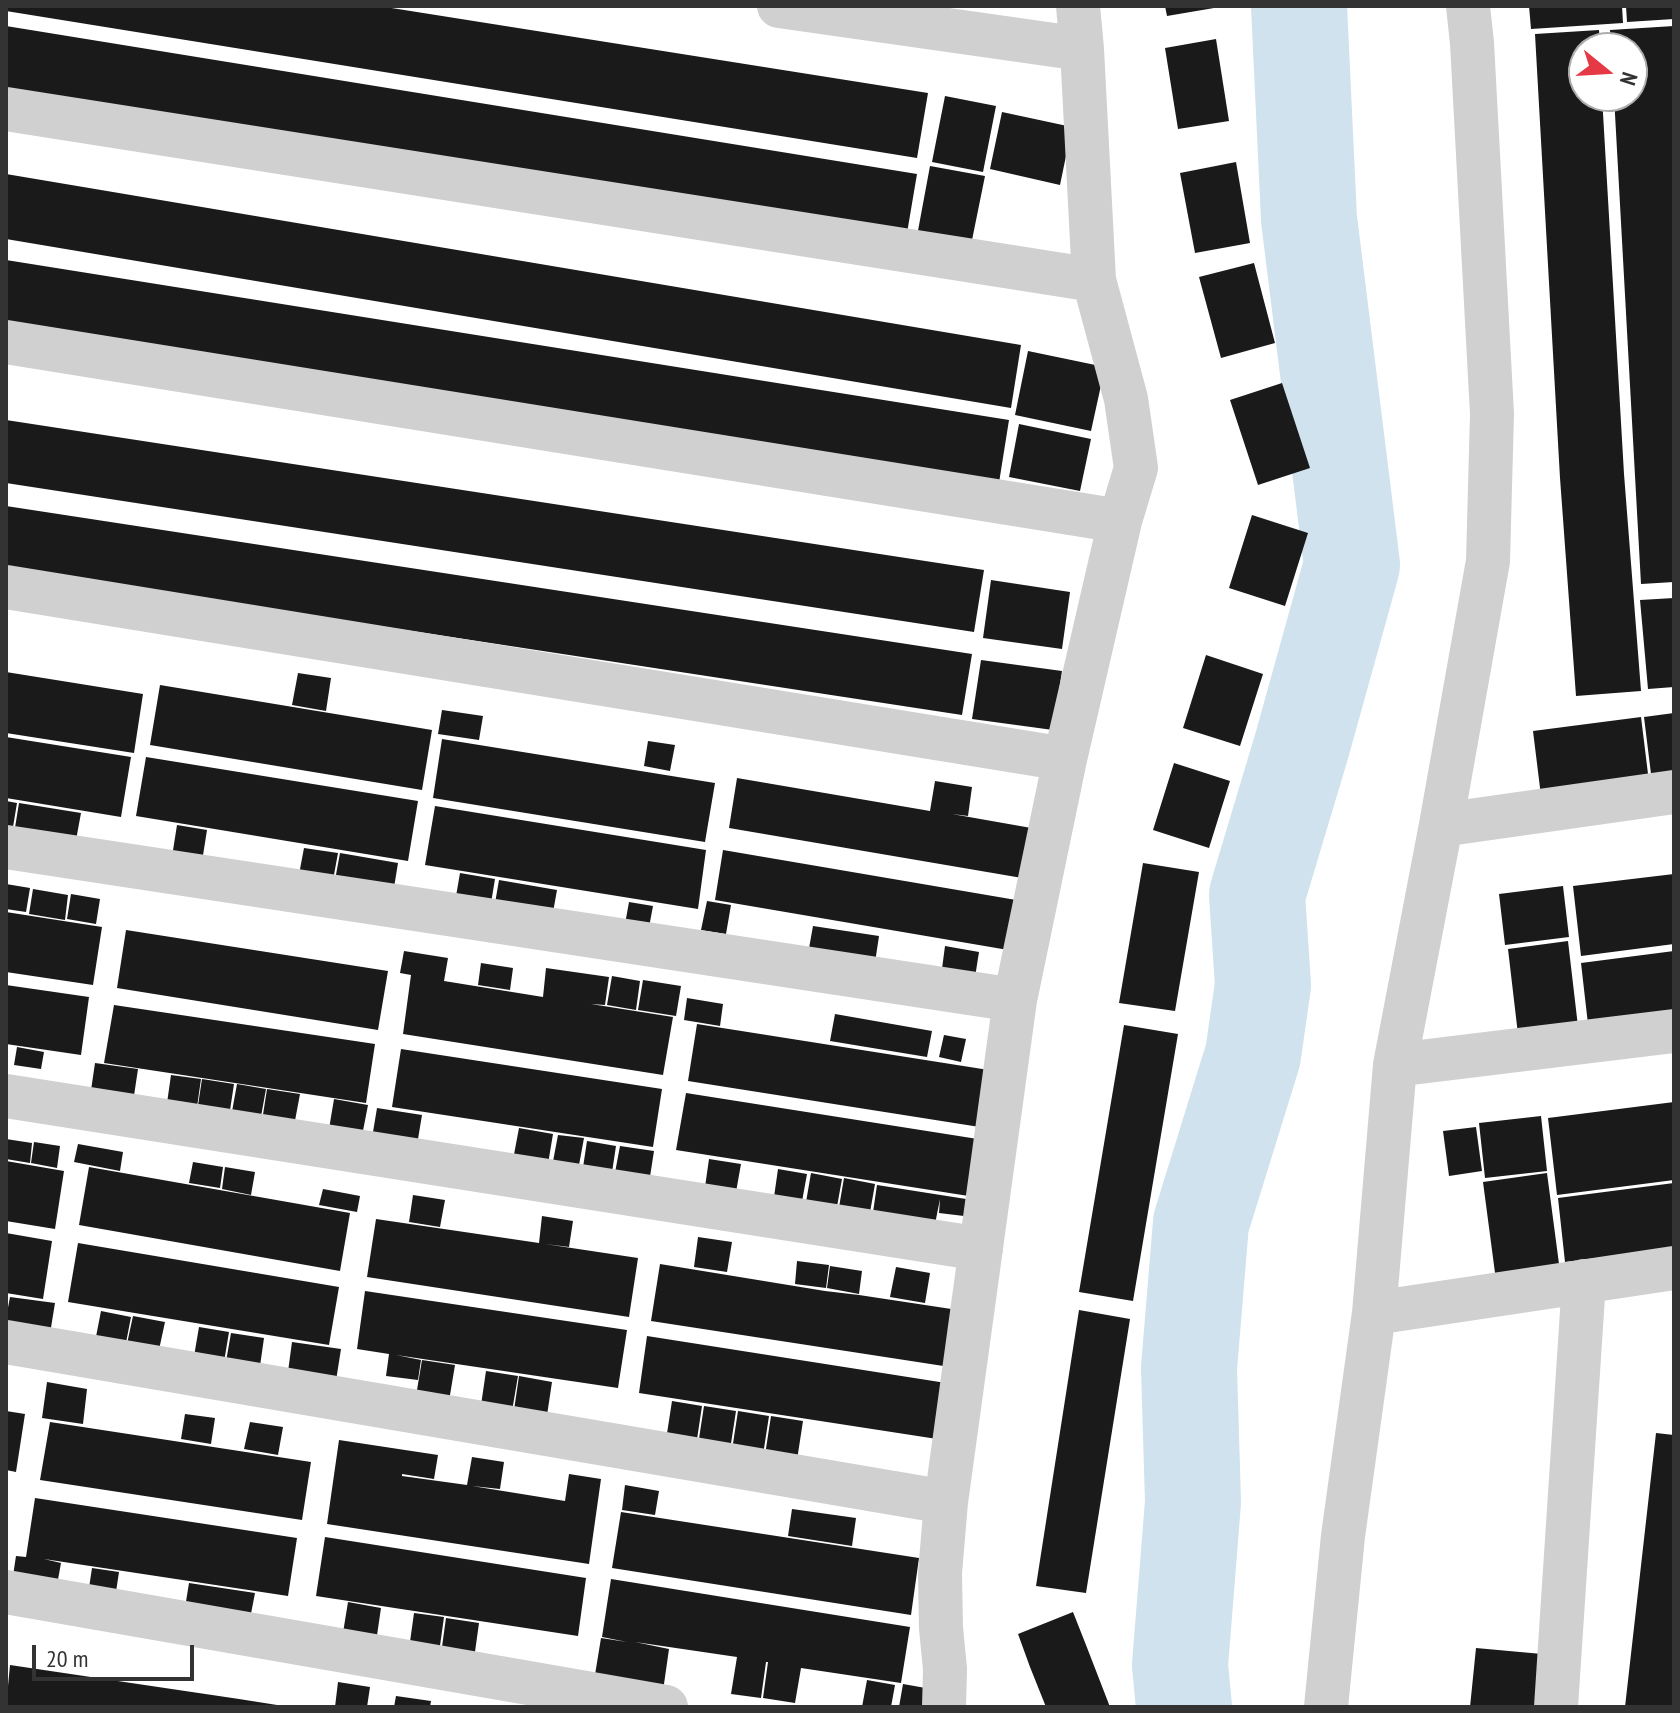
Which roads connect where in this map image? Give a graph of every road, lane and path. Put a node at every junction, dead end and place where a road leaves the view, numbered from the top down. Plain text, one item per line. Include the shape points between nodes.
1 (779, 6) edge
2 (1078, 6) edge
3 (1468, 6) edge
4 (1082, 49) junction
5 (6, 109) edge
6 (1094, 280) junction
7 (6, 342) edge
8 (1120, 521) junction
9 (6, 587) edge
10 (1065, 759) junction
11 (1674, 792) edge
12 (1441, 825) junction
13 (6, 847) edge
14 (1015, 1000) junction
15 (1674, 1031) edge
16 (1395, 1065) junction
17 (6, 1096) edge
18 (981, 1249) junction
19 (1674, 1268) edge
20 (1584, 1281) junction
21 (1374, 1313) junction
22 (6, 1342) edge
23 (946, 1502) junction
24 (6, 1592) edge
25 (666, 1707) edge
26 (944, 1707) edge
27 (1326, 1707) edge
28 (1556, 1707) edge

1 - 4 street
2 - 4 street
3 - 12 street via 1492,414 1488,561
4 - 6 street
5 - 6 street
6 - 8 street via 1126,399 1136,468
7 - 8 street
8 - 10 street
9 - 10 street
10 - 14 street
11 - 12 street
12 - 16 street
13 - 14 street
14 - 18 street
15 - 16 street
16 - 21 street
17 - 18 street
18 - 23 street
19 - 20 street
20 - 21 street
20 - 28 street
21 - 27 street
22 - 23 street
23 - 26 street via 940,1573
24 - 25 street

